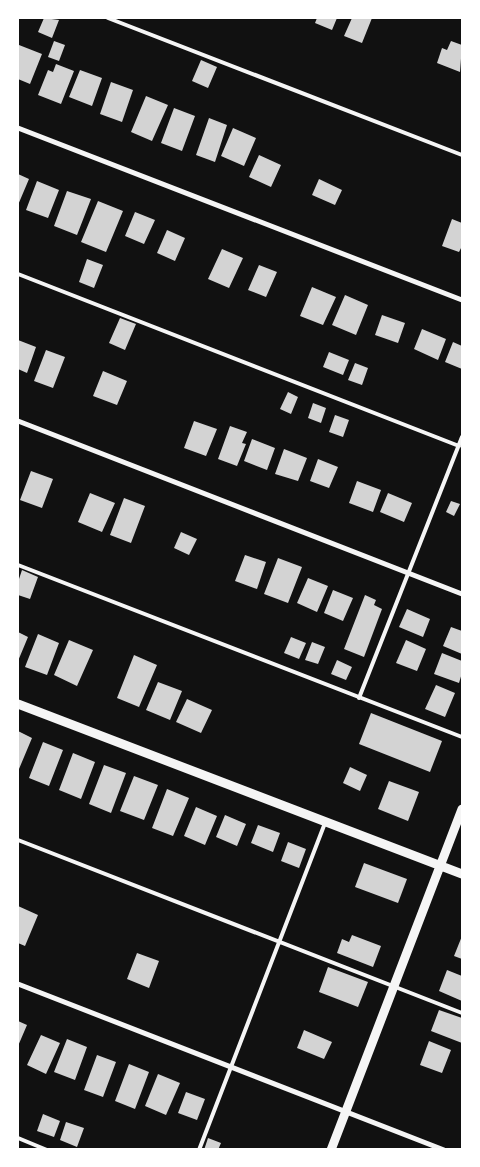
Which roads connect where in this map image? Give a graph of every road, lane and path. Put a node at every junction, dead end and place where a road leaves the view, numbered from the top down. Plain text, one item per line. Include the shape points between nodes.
1 (108, 18) edge
2 (18, 128) edge
3 (462, 156) edge
4 (18, 274) edge
5 (462, 300) edge
6 (18, 421) edge
7 (462, 437) edge
8 (459, 446) junction
9 (18, 565) edge
10 (409, 574) junction
11 (462, 594) edge
12 (359, 698) junction
13 (18, 704) edge
14 (462, 737) edge
15 (462, 809) edge
16 (325, 821) junction
17 (18, 840) edge
18 (441, 865) junction
19 (462, 874) edge
20 (279, 943) junction
21 (18, 984) edge
22 (394, 987) junction
23 (462, 1013) edge
24 (230, 1066) junction
25 (346, 1111) junction
26 (18, 1138) edge
27 (47, 1150) edge
28 (199, 1150) edge
29 (330, 1150) edge
30 (444, 1150) edge

1 - 3 lane
2 - 5 street
4 - 8 lane
6 - 10 street
7 - 8 lane
8 - 10 lane
9 - 12 lane
10 - 11 street
10 - 12 lane
12 - 14 lane
13 - 16 street
15 - 18 street
16 - 18 street
16 - 20 lane
17 - 20 lane
18 - 19 street
18 - 22 street
20 - 22 lane
20 - 24 lane
21 - 24 street
22 - 23 lane
22 - 25 street
24 - 25 street
24 - 28 lane
25 - 29 street
25 - 30 street
26 - 27 lane

